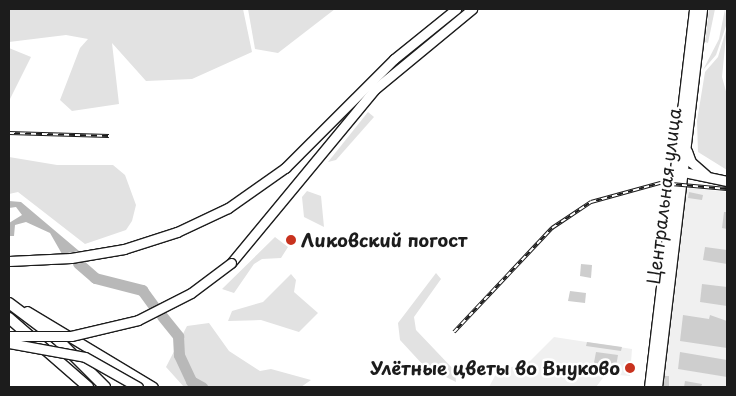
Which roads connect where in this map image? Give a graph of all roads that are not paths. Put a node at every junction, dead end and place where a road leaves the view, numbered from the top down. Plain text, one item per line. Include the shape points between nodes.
1 (456, 9) edge
2 (472, 9) edge
3 (694, 9) edge
4 (702, 9) edge
5 (686, 148) junction
6 (679, 170) junction
7 (713, 179) junction
8 (727, 181) edge
9 (9, 261) edge
10 (9, 302) edge
11 (9, 318) edge
12 (9, 336) edge
13 (9, 343) edge
14 (88, 387) edge
15 (105, 387) edge
16 (138, 387) edge
17 (153, 387) edge
18 (649, 387) edge
19 (657, 387) edge

1 - 9 main road via 398,56 315,141 256,190 194,225 112,251
2 - 12 main road, bridge via 375,89 231,263 184,298 138,320 71,336
3 - 6 main road, Центральная улица
4 - 5 main road, Центральная улица
5 - 6 main road, Центральная улица
5 - 7 main road via 693,165
6 - 7 main road
6 - 18 main road, Центральная улица
6 - 19 main road, Центральная улица
7 - 8 main road
10 - 15 main road via 57,339
10 - 17 main road
11 - 14 main road
13 - 16 main road, bridge via 85,357

